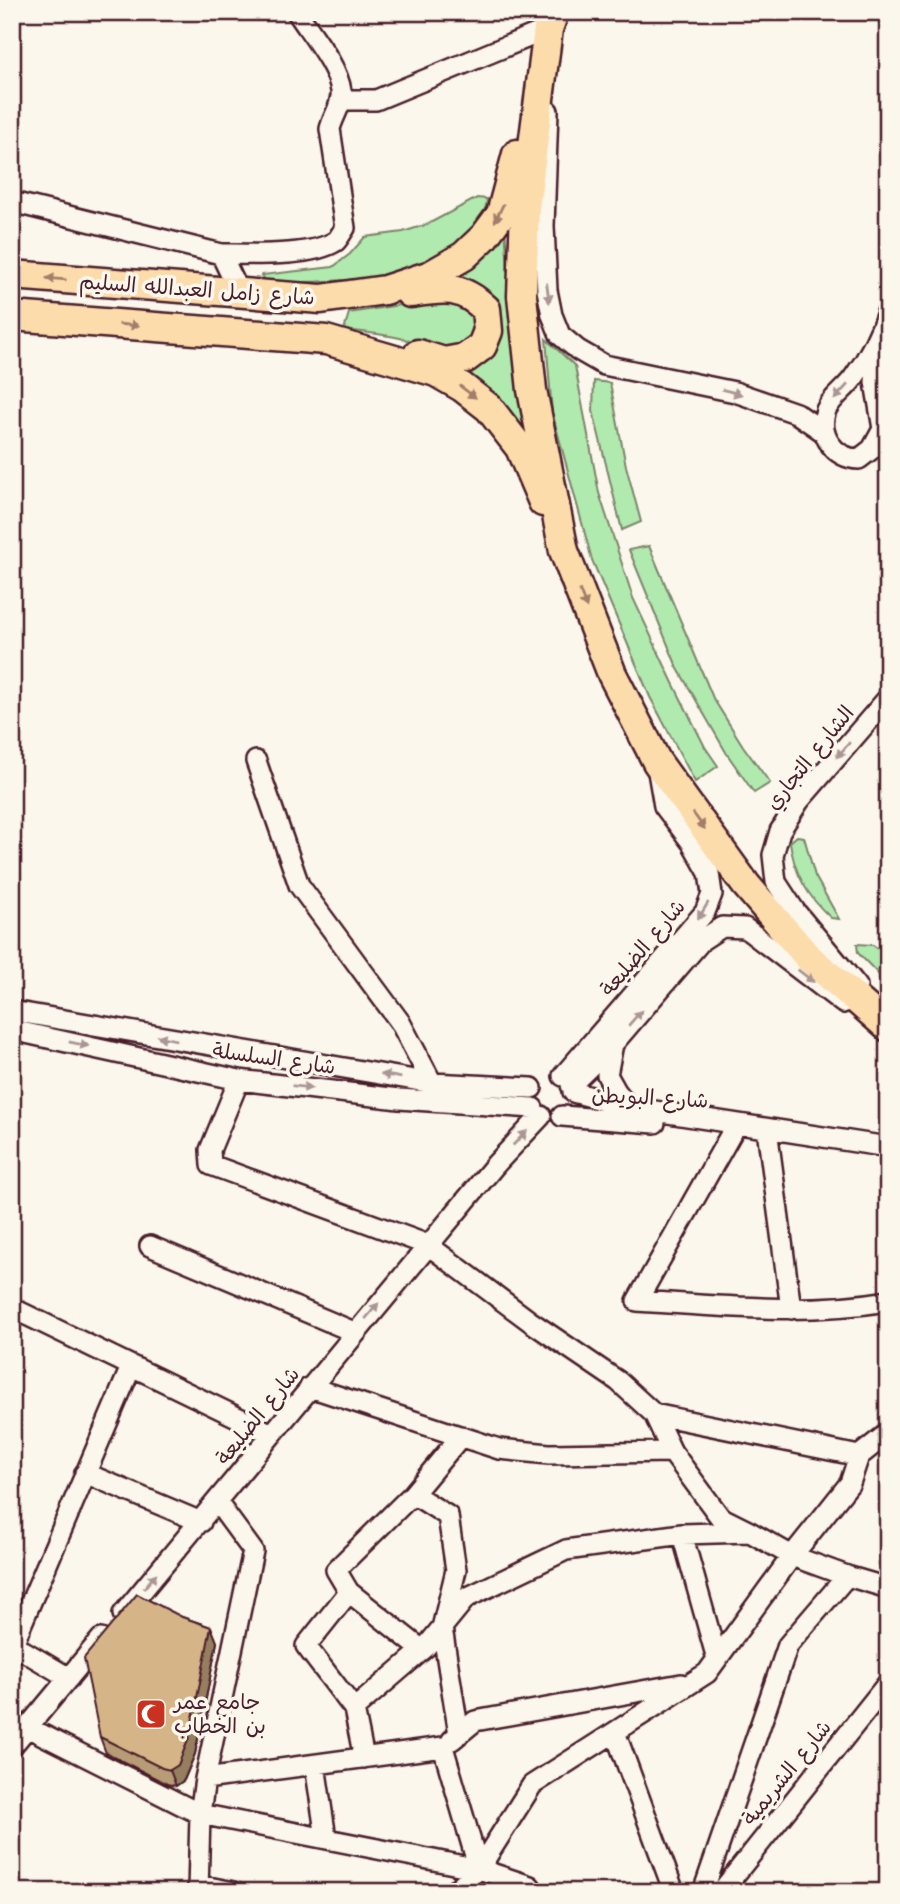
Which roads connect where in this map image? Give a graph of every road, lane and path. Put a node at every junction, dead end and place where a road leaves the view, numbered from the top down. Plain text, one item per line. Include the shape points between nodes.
1 (297, 12) edge
2 (551, 21) edge
3 (340, 100) junction
4 (12, 202) edge
5 (221, 254) junction
6 (12, 275) edge
7 (240, 294) junction
8 (321, 299) junction
9 (888, 310) edge
10 (12, 316) edge
11 (879, 336) junction
12 (326, 340) junction
13 (885, 429) edge
14 (825, 433) junction
15 (564, 551) junction
16 (888, 698) edge
17 (256, 761) dead end
18 (656, 762) junction
19 (12, 1010) edge
20 (888, 1020) edge
21 (888, 1027) edge
22 (12, 1030) edge
23 (888, 1033) edge
24 (613, 1044) junction
25 (239, 1080) junction
26 (432, 1083) junction
27 (569, 1085) junction
28 (532, 1088) junction
29 (629, 1107) junction
30 (537, 1112) junction
31 (562, 1116) junction
32 (736, 1125) junction
33 (767, 1129) junction
34 (888, 1147) edge
35 (428, 1245) junction
36 (150, 1246) dead end
37 (888, 1301) edge
38 (12, 1308) edge
39 (791, 1309) junction
40 (355, 1332) junction
41 (131, 1367) junction
42 (310, 1387) junction
43 (654, 1414) junction
44 (888, 1433) edge
45 (272, 1434) junction
46 (461, 1436) junction
47 (672, 1452) junction
48 (859, 1456) junction
49 (85, 1474) junction
50 (413, 1494) junction
51 (217, 1502) junction
52 (201, 1522) junction
53 (750, 1532) junction
54 (682, 1534) junction
55 (792, 1556) junction
56 (847, 1576) junction
57 (888, 1588) edge
58 (349, 1592) junction
59 (442, 1628) junction
60 (12, 1644) edge
61 (422, 1650) junction
62 (717, 1659) junction
63 (69, 1678) junction
64 (692, 1682) junction
65 (888, 1683) edge
66 (354, 1709) junction
67 (27, 1727) junction
68 (615, 1732) junction
69 (459, 1734) junction
70 (12, 1746) edge
71 (443, 1747) junction
72 (364, 1758) junction
73 (315, 1765) junction
74 (205, 1779) junction
75 (200, 1814) junction
76 (326, 1838) junction
77 (479, 1869) junction
78 (198, 1889) edge
79 (234, 1892) edge
80 (453, 1892) edge
81 (534, 1892) edge
82 (674, 1892) edge
83 (703, 1892) edge
84 (721, 1892) edge

1 - 3 street via 336,72
2 - 3 street via 376,100
2 -> 8 highway, شارع زامل العبدالله السليم via 501,214 484,237 464,256 431,275 385,290
2 -> 14 street via 545,239 547,290 560,335 604,365 735,393 796,413
2 - 15 highway via 524,208 522,296 532,390
3 - 5 street via 330,129 345,228 337,240 316,249
4 - 5 street
5 - 7 street
7 -> 6 highway, شارع زامل العبدالله السليم
7 - 8 highway, شارع زامل العبدالله السليم
8 - 12 highway via 363,300 454,288 472,295 486,309 485,339 466,358 444,362 383,343
9 - 11 street
10 -> 12 highway, شارع زامل العبدالله السليم
11 - 13 street via 876,382
11 -> 14 street via 854,378 825,411
12 -> 15 highway, شارع زامل العبدالله السليم via 436,372 489,408 520,448
13 - 14 street via 872,449 859,458 840,456
15 -> 18 highway via 612,674
16 -> 20 street, الشارع التجاري via 799,801 780,831 773,855 776,882 795,911
17 - 26 street via 299,885 400,1022
18 -> 21 highway via 746,885 807,956
18 -> 27 street, شارع الضليعة via 664,806 709,873 712,894 705,912
26 -> 19 street, شارع السلسلة
22 -> 25 street, شارع السلسلة
24 -> 23 street via 702,940 722,927 745,928 807,978
24 - 27 street
24 - 29 street via 607,1074
25 -> 30 street, شارع السلسلة
25 - 35 street via 210,1150 211,1165
26 - 28 street, شارع السلسلة
27 - 28 street via 545,1076
27 - 29 street
27 - 31 street via 572,1106
28 - 30 street via 530,1099
29 - 32 street
30 - 31 street
35 -> 30 street, شارع الضليعة
31 - 32 street, شارع البويطن
32 - 33 street
32 - 39 street via 637,1301
33 - 34 street
33 - 39 street
40 -> 35 street, شارع الضليعة
35 - 43 street via 618,1381
36 - 40 street
37 - 39 street
38 - 41 street
40 - 42 street, شارع الضليعة
41 - 45 street
41 - 49 street
42 - 45 street, شارع الضليعة
42 - 46 street
43 - 47 street
43 - 48 street
44 - 48 street
45 - 51 street, شارع الضليعة
46 - 47 street via 499,1448 549,1454
46 - 50 street
47 - 53 street via 720,1517
48 - 55 street via 850,1483
49 - 52 street
49 - 60 street
50 - 58 street via 337,1570
50 - 59 street via 448,1516 456,1570
51 - 52 street, شارع الضليعة
51 - 74 street via 253,1551
63 -> 52 street, شارع الضليعة
53 - 54 street
53 - 55 street
54 - 59 street via 566,1550 466,1598
54 - 62 street
55 - 56 street
55 - 62 street
56 - 57 street
56 - 83 street via 788,1645
58 - 61 street
58 - 66 street via 306,1646
59 - 61 street
59 - 69 street
60 - 63 street
61 - 66 street
62 - 64 street via 707,1673
63 - 67 street, شارع الضليعة
64 - 68 street
64 - 69 street via 475,1721
65 - 84 street, شارع الشريمية
66 - 72 street
67 - 70 street, شارع الضليعة
67 - 75 street
68 - 77 street via 533,1785
68 - 82 street
69 - 71 street
71 - 72 street
71 - 77 street
72 - 73 street
73 - 74 street
73 - 76 street
74 - 75 street
75 - 76 street
75 - 78 street
76 - 77 street
77 - 80 street
77 - 81 street via 530,1886
78 - 79 street

